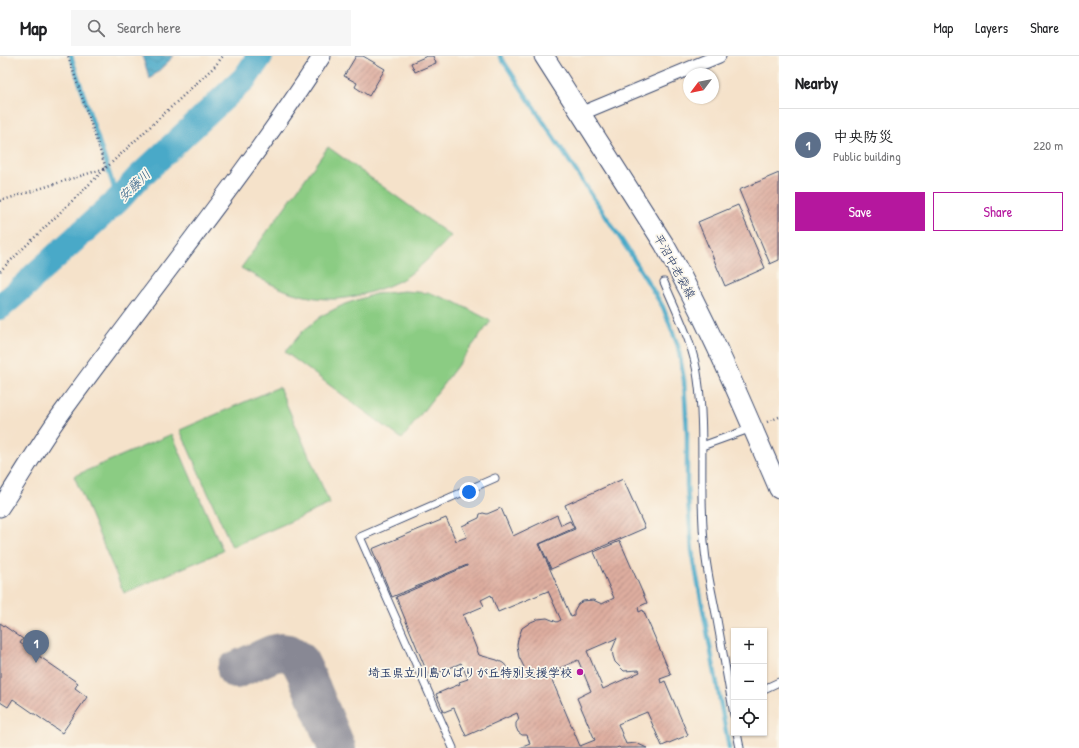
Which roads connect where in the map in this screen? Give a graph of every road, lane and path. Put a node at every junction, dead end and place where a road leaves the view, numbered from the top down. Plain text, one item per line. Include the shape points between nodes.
1 (68, 56) edge
2 (223, 56) edge
3 (322, 56) edge
4 (544, 56) edge
5 (719, 56) edge
6 (580, 114) junction
7 (106, 168) junction
8 (0, 201) edge
9 (0, 270) edge
10 (664, 282) dead end
11 (752, 428) junction
12 (702, 446) junction
13 (495, 478) dead end
14 (779, 489) edge
15 (0, 508) edge
16 (779, 682) edge
17 (767, 688) edge
18 (733, 700) edge
19 (738, 736) edge
20 (453, 748) edge
21 (740, 748) edge

1 - 7 path
2 - 7 path
3 - 15 street via 219,204 65,408
4 - 6 main road, 平沼中老袋線
5 - 6 street
6 - 11 main road, 平沼中老袋線 via 681,274 713,338
7 - 8 path
7 - 9 path
10 - 12 lane via 693,356 698,379
11 - 12 lane
11 - 14 main road, 平沼中老袋線
12 - 18 lane via 705,551
13 - 20 lane via 360,537
16 - 17 lane
19 - 21 lane

